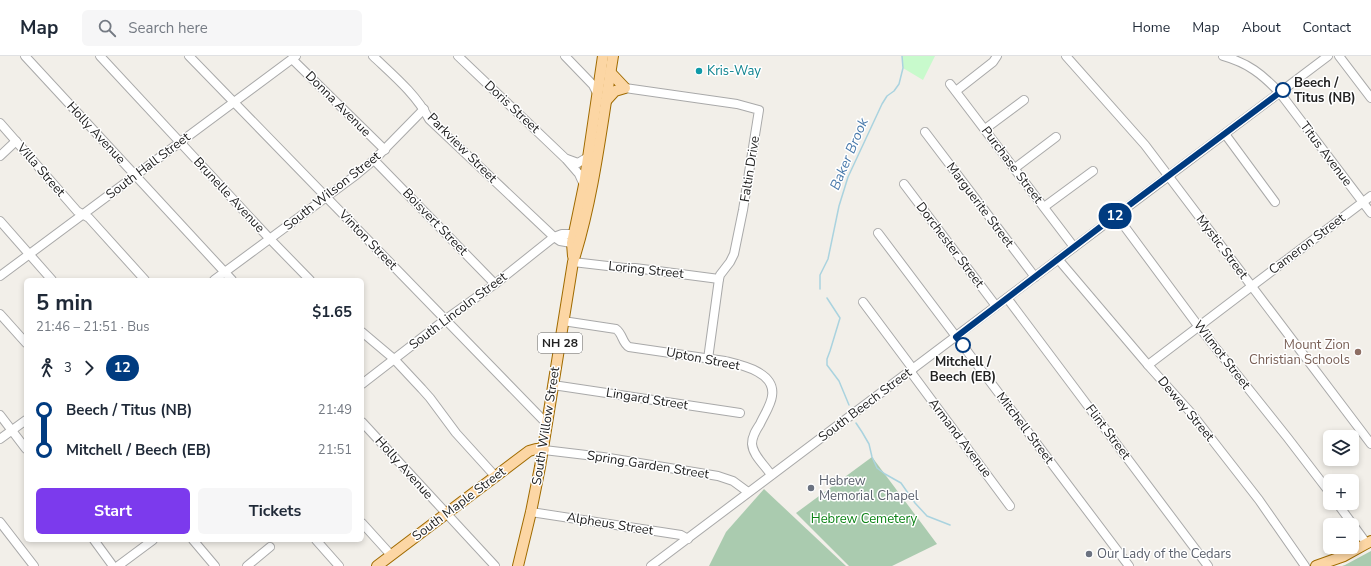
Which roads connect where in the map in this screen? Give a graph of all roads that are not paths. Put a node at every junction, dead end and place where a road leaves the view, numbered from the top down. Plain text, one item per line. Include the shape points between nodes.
1 (25, 56) edge
2 (100, 56) edge
3 (189, 56) edge
4 (373, 56) edge
5 (458, 56) edge
6 (564, 56) edge
7 (603, 56) edge
8 (613, 56) edge
9 (997, 56) edge
10 (1066, 56) edge
11 (1223, 56) edge
12 (1328, 56) edge
13 (1339, 56) edge
14 (294, 57) edge
15 (577, 68) junction
16 (610, 72) junction
17 (604, 84) junction
18 (625, 88) junction
19 (1280, 93) junction
20 (598, 95) junction
21 (1371, 98) edge
22 (1024, 100) dead end
23 (234, 102) junction
24 (605, 102) junction
25 (424, 109) junction
26 (0, 123) edge
27 (985, 129) junction
28 (925, 132) dead end
29 (1225, 134) junction
30 (1056, 137) dead end
31 (16, 142) junction
32 (180, 142) junction
33 (384, 150) junction
34 (0, 156) edge
35 (588, 157) junction
36 (566, 159) junction
37 (374, 160) junction
38 (1015, 168) junction
39 (1093, 171) dead end
40 (135, 176) junction
41 (1169, 176) junction
42 (904, 184) dead end
43 (584, 185) junction
44 (1371, 196) edge
45 (326, 197) junction
46 (1275, 202) dead end
47 (1363, 202) junction
48 (1044, 207) junction
49 (1371, 213) edge
50 (83, 215) junction
51 (1116, 215) junction
52 (0, 221) edge
53 (878, 233) dead end
54 (554, 237) junction
55 (270, 238) junction
56 (576, 239) junction
57 (1074, 247) junction
58 (30, 254) junction
59 (1058, 259) junction
60 (573, 262) junction
61 (225, 272) junction
62 (0, 276) edge
63 (1034, 277) junction
64 (50, 278) edge
65 (143, 278) edge
66 (217, 278) edge
67 (230, 278) edge
68 (308, 278) edge
69 (718, 279) junction
70 (495, 284) junction
71 (1252, 286) junction
72 (1007, 298) junction
73 (863, 302) dead end
74 (996, 306) junction
75 (0, 314) edge
76 (446, 319) junction
77 (563, 321) junction
78 (1199, 327) junction
79 (364, 334) edge
80 (956, 337) junction
81 (24, 341) edge
82 (394, 359) junction
83 (708, 359) junction
84 (1148, 365) junction
85 (911, 370) junction
86 (364, 382) edge
87 (553, 385) junction
88 (740, 414) dead end
89 (0, 415) edge
90 (24, 421) edge
91 (364, 424) edge
92 (547, 424) junction
93 (12, 430) junction
94 (0, 439) edge
95 (1371, 444) edge
96 (24, 446) edge
97 (544, 450) junction
98 (771, 475) junction
99 (495, 476) junction
100 (1323, 485) edge
101 (748, 492) junction
102 (1010, 506) dead end
103 (1343, 510) edge
104 (531, 512) junction
105 (446, 514) junction
106 (0, 522) edge
107 (364, 525) edge
108 (688, 538) junction
109 (95, 542) edge
110 (150, 542) edge
111 (195, 542) edge
112 (318, 542) edge
113 (1369, 543) edge
114 (270, 547) dead end
115 (391, 556) junction
116 (34, 566) edge
117 (113, 566) edge
118 (118, 566) edge
119 (215, 566) edge
120 (247, 566) edge
121 (339, 566) edge
122 (377, 566) edge
123 (495, 566) edge
124 (518, 566) edge
125 (651, 566) edge
126 (1129, 566) edge
127 (1208, 566) edge
128 (1305, 566) edge
129 (1316, 566) edge

1 - 40 street, Holly Avenue
2 - 32 street, Brunelle Avenue
3 - 23 street, Vinton Street
4 - 25 street, Parkview Street
5 - 36 street, Doris Street
6 - 15 street
7 - 17 main road, South Willow Street / NH 28
8 - 16 main road, South Willow Street / NH 28
9 - 27 street, Purchase Street via 992,62 953,87
10 - 41 street, Mystic Street via 1140,139
11 - 19 street, Titus Avenue via 1248,65
12 - 19 street, South Beech Street
13 - 21 street
14 - 23 street, South Hall Street
14 - 33 street, Donna Avenue
15 - 17 street
15 - 20 street via 593,85
16 - 17 main road, South Willow Street / NH 28
16 - 18 main road
17 - 20 main road, South Willow Street / NH 28
17 - 24 main road, South Willow Street / NH 28
18 - 24 main road via 616,91
18 - 69 street, Faltin Drive via 736,104 760,110 734,254
19 - 29 street, South Beech Street
19 - 47 street, Titus Avenue
20 - 35 main road, South Willow Street / NH 28
22 - 27 street
23 - 32 street, South Hall Street
23 - 45 street, Vinton Street
24 - 56 main road, South Willow Street / NH 28 via 592,184
25 - 33 street, South Wilson Street
25 - 54 street, Parkview Street via 429,119
26 - 31 street, Villa Street
27 - 38 street, Purchase Street
28 - 63 street, Marguerite Street
29 - 41 street, South Beech Street
29 - 46 street
30 - 38 street
31 - 34 street
31 - 50 street, Villa Street
32 - 40 street, South Hall Street
32 - 55 street, Brunelle Avenue
33 - 37 street, South Wilson Street
35 - 36 street via 578,163
35 - 43 main road, South Willow Street / NH 28
36 - 43 street, Doris Street via 579,174
37 - 45 street, South Wilson Street
37 - 70 street, Boisvert Street
38 - 48 street, Purchase Street
39 - 48 street
40 - 50 street, South Hall Street
40 - 61 street, Holly Avenue
41 - 51 street, South Beech Street
41 - 71 street, Mystic Street
42 - 74 street, Dorchester Street
43 - 56 main road, South Willow Street / NH 28
44 - 47 street, Cameron Street
45 - 55 street, South Wilson Street
45 - 76 street, Vinton Street
47 - 49 street, Titus Avenue
47 - 71 street, Cameron Street
48 - 57 street, Purchase Street
50 - 58 street, South Hall Street
50 - 65 street, Villa Street via 89,218
51 - 57 street, South Beech Street
51 - 78 street, Wilmot Street
52 - 58 street
53 - 80 street, Mitchell Street
54 - 56 street, South Lincoln Street via 559,235
54 - 70 street, South Lincoln Street
55 - 61 street, South Wilson Street
55 - 68 street, Brunelle Avenue
56 - 60 main road, South Willow Street / NH 28
57 - 59 street, South Beech Street
58 - 62 street, South Hall Street
58 - 64 street
59 - 63 street, South Beech Street
59 - 84 street, Dewey Street
60 - 69 street, Loring Street
60 - 77 main road, South Willow Street / NH 28
61 - 66 street, South Wilson Street
61 - 67 street, Holly Avenue
63 - 72 street, South Beech Street
69 - 83 street, Faltin Drive
70 - 76 street, South Lincoln Street
71 - 78 street, Cameron Street
71 - 95 street, Mystic Street
72 - 74 street, South Beech Street
72 - 127 street, Flint Street
73 - 85 street, Armand Avenue
74 - 80 street, South Beech Street
75 - 81 street
76 - 82 street, South Lincoln Street
76 - 92 street, Vinton Street
77 - 83 street, Upton Street via 616,329 625,344 630,347
77 - 87 main road, South Willow Street / NH 28
78 - 84 street, Cameron Street
78 - 100 street, Wilmot Street
79 - 82 street
80 - 85 street, South Beech Street
80 - 126 street, Mitchell Street
82 - 86 street, South Lincoln Street
82 - 99 street
83 - 98 street, Upton Street via 739,365 761,374 769,381 771,399 752,443 754,451
84 - 128 street, Dewey Street via 1192,414 1259,500
85 - 98 street, South Beech Street
85 - 102 street, Armand Avenue
87 - 88 street, Lingard Street
87 - 92 main road, South Willow Street / NH 28
89 - 93 street
90 - 93 street
91 - 105 street, Holly Avenue
92 - 97 main road, South Willow Street / NH 28
93 - 94 street
93 - 96 street
97 - 99 main road, South Maple Street via 536,448 528,451
97 - 101 street, Spring Garden Street via 718,476 733,481
97 - 104 main road, South Willow Street / NH 28
98 - 101 street, South Beech Street
99 - 105 main road, South Maple Street
101 - 108 street, South Beech Street
103 - 113 street
104 - 108 street, Alpheus Street
104 - 124 main road, South Willow Street / NH 28
105 - 115 main road, South Maple Street
105 - 123 street, Holly Avenue
106 - 116 street
107 - 115 street
108 - 125 street, South Beech Street
109 - 117 street
110 - 118 street
111 - 119 street
112 - 121 street
113 - 129 main road
114 - 120 street
115 - 122 main road, South Maple Street

